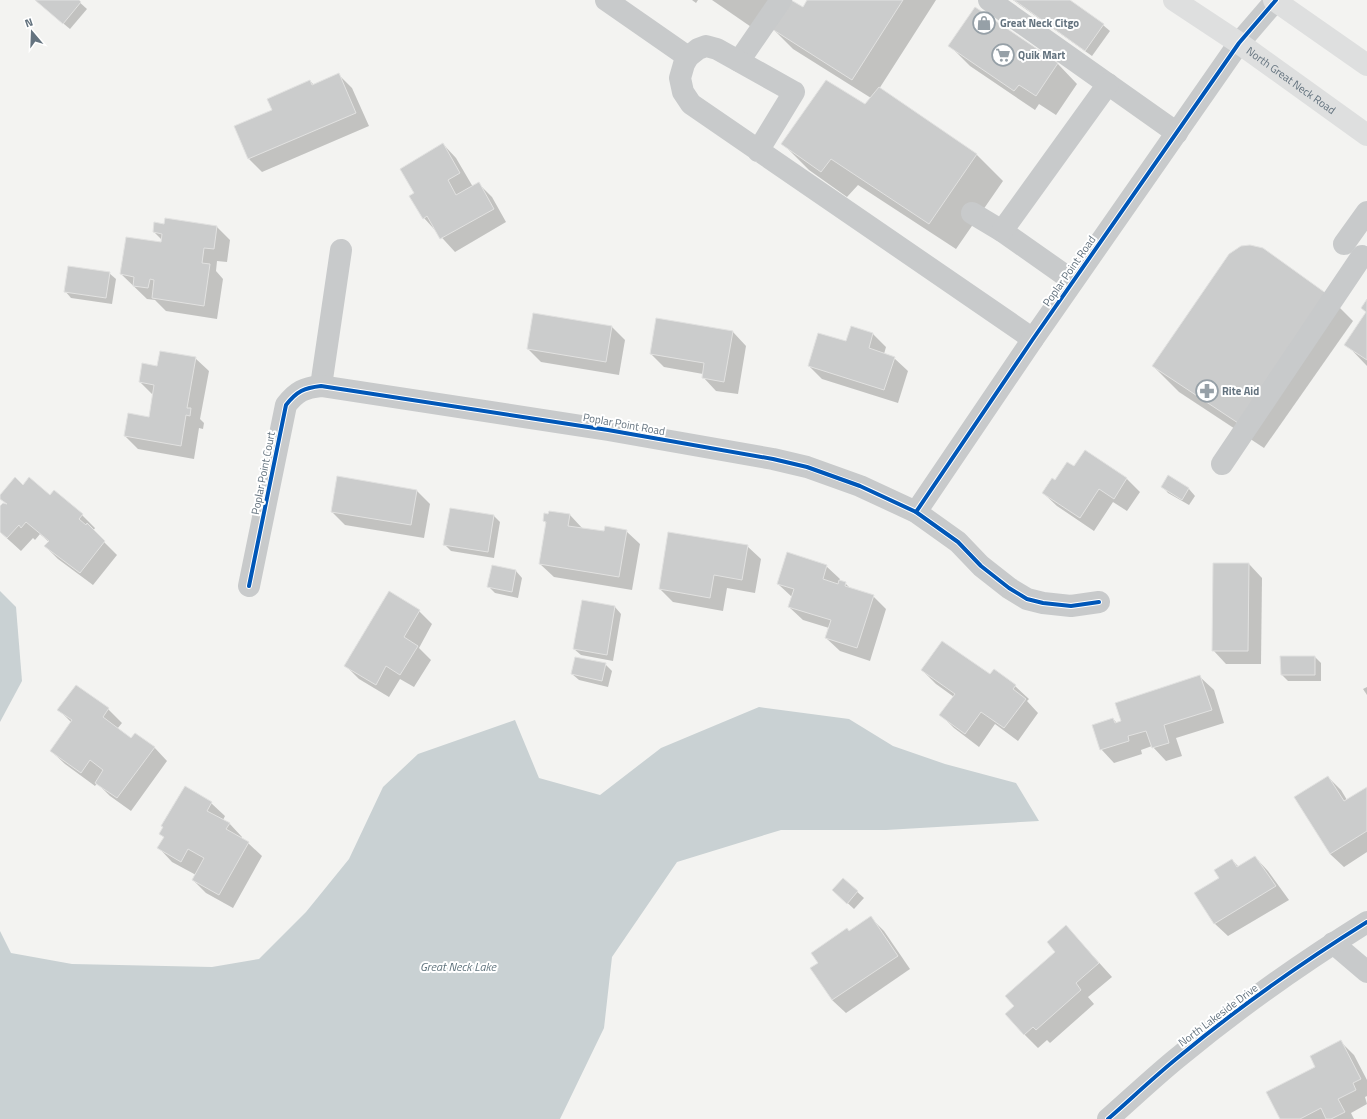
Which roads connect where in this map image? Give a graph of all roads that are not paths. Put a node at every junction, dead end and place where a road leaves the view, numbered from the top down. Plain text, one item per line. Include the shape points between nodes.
1 (606, 0) edge
2 (781, 0) edge
3 (989, 0) edge
4 (1174, 0) edge
5 (1275, 0) edge
6 (1239, 43) junction
7 (688, 57) junction
8 (739, 61) junction
9 (1367, 65) edge
10 (1108, 84) junction
11 (1177, 133) junction
12 (1367, 135) edge
13 (758, 151) junction
14 (1367, 212) edge
15 (972, 213) dead end
16 (1002, 231) junction
17 (1344, 244) dead end
18 (341, 250) dead end
19 (1362, 256) dead end
20 (1073, 281) junction
21 (1033, 339) junction
22 (321, 386) junction
23 (1222, 464) dead end
24 (916, 512) junction
25 (249, 586) dead end
26 (1099, 602) dead end
27 (1367, 922) edge
28 (1333, 943) junction
29 (1367, 972) edge
30 (1108, 1119) edge

1 - 7 street
2 - 8 street
3 - 10 street
4 - 6 main road, North Great Neck Road
5 - 6 street, Poplar Point Road
5 - 9 main road
6 - 11 street, Poplar Point Road
6 - 12 main road, North Great Neck Road
7 - 8 street via 706,46
7 - 13 street via 680,78 683,92 691,104
8 - 13 street via 794,92
10 - 11 street
10 - 16 street
11 - 20 street, Poplar Point Road
13 - 21 street
14 - 17 street
15 - 16 street
16 - 20 street
18 - 22 street
19 - 23 street
20 - 21 street, Poplar Point Road
21 - 24 street, Poplar Point Road
22 - 24 street, Poplar Point Road via 608,430 773,459 807,467 860,486
22 - 25 street, Poplar Point Court via 306,388 293,396 286,405
24 - 26 street, Poplar Point Road via 958,542 981,566 1009,588 1027,598 1043,603 1071,606
27 - 28 street, North Lakeside Drive
28 - 29 street
28 - 30 street, North Lakeside Drive via 1250,1001 1181,1054

